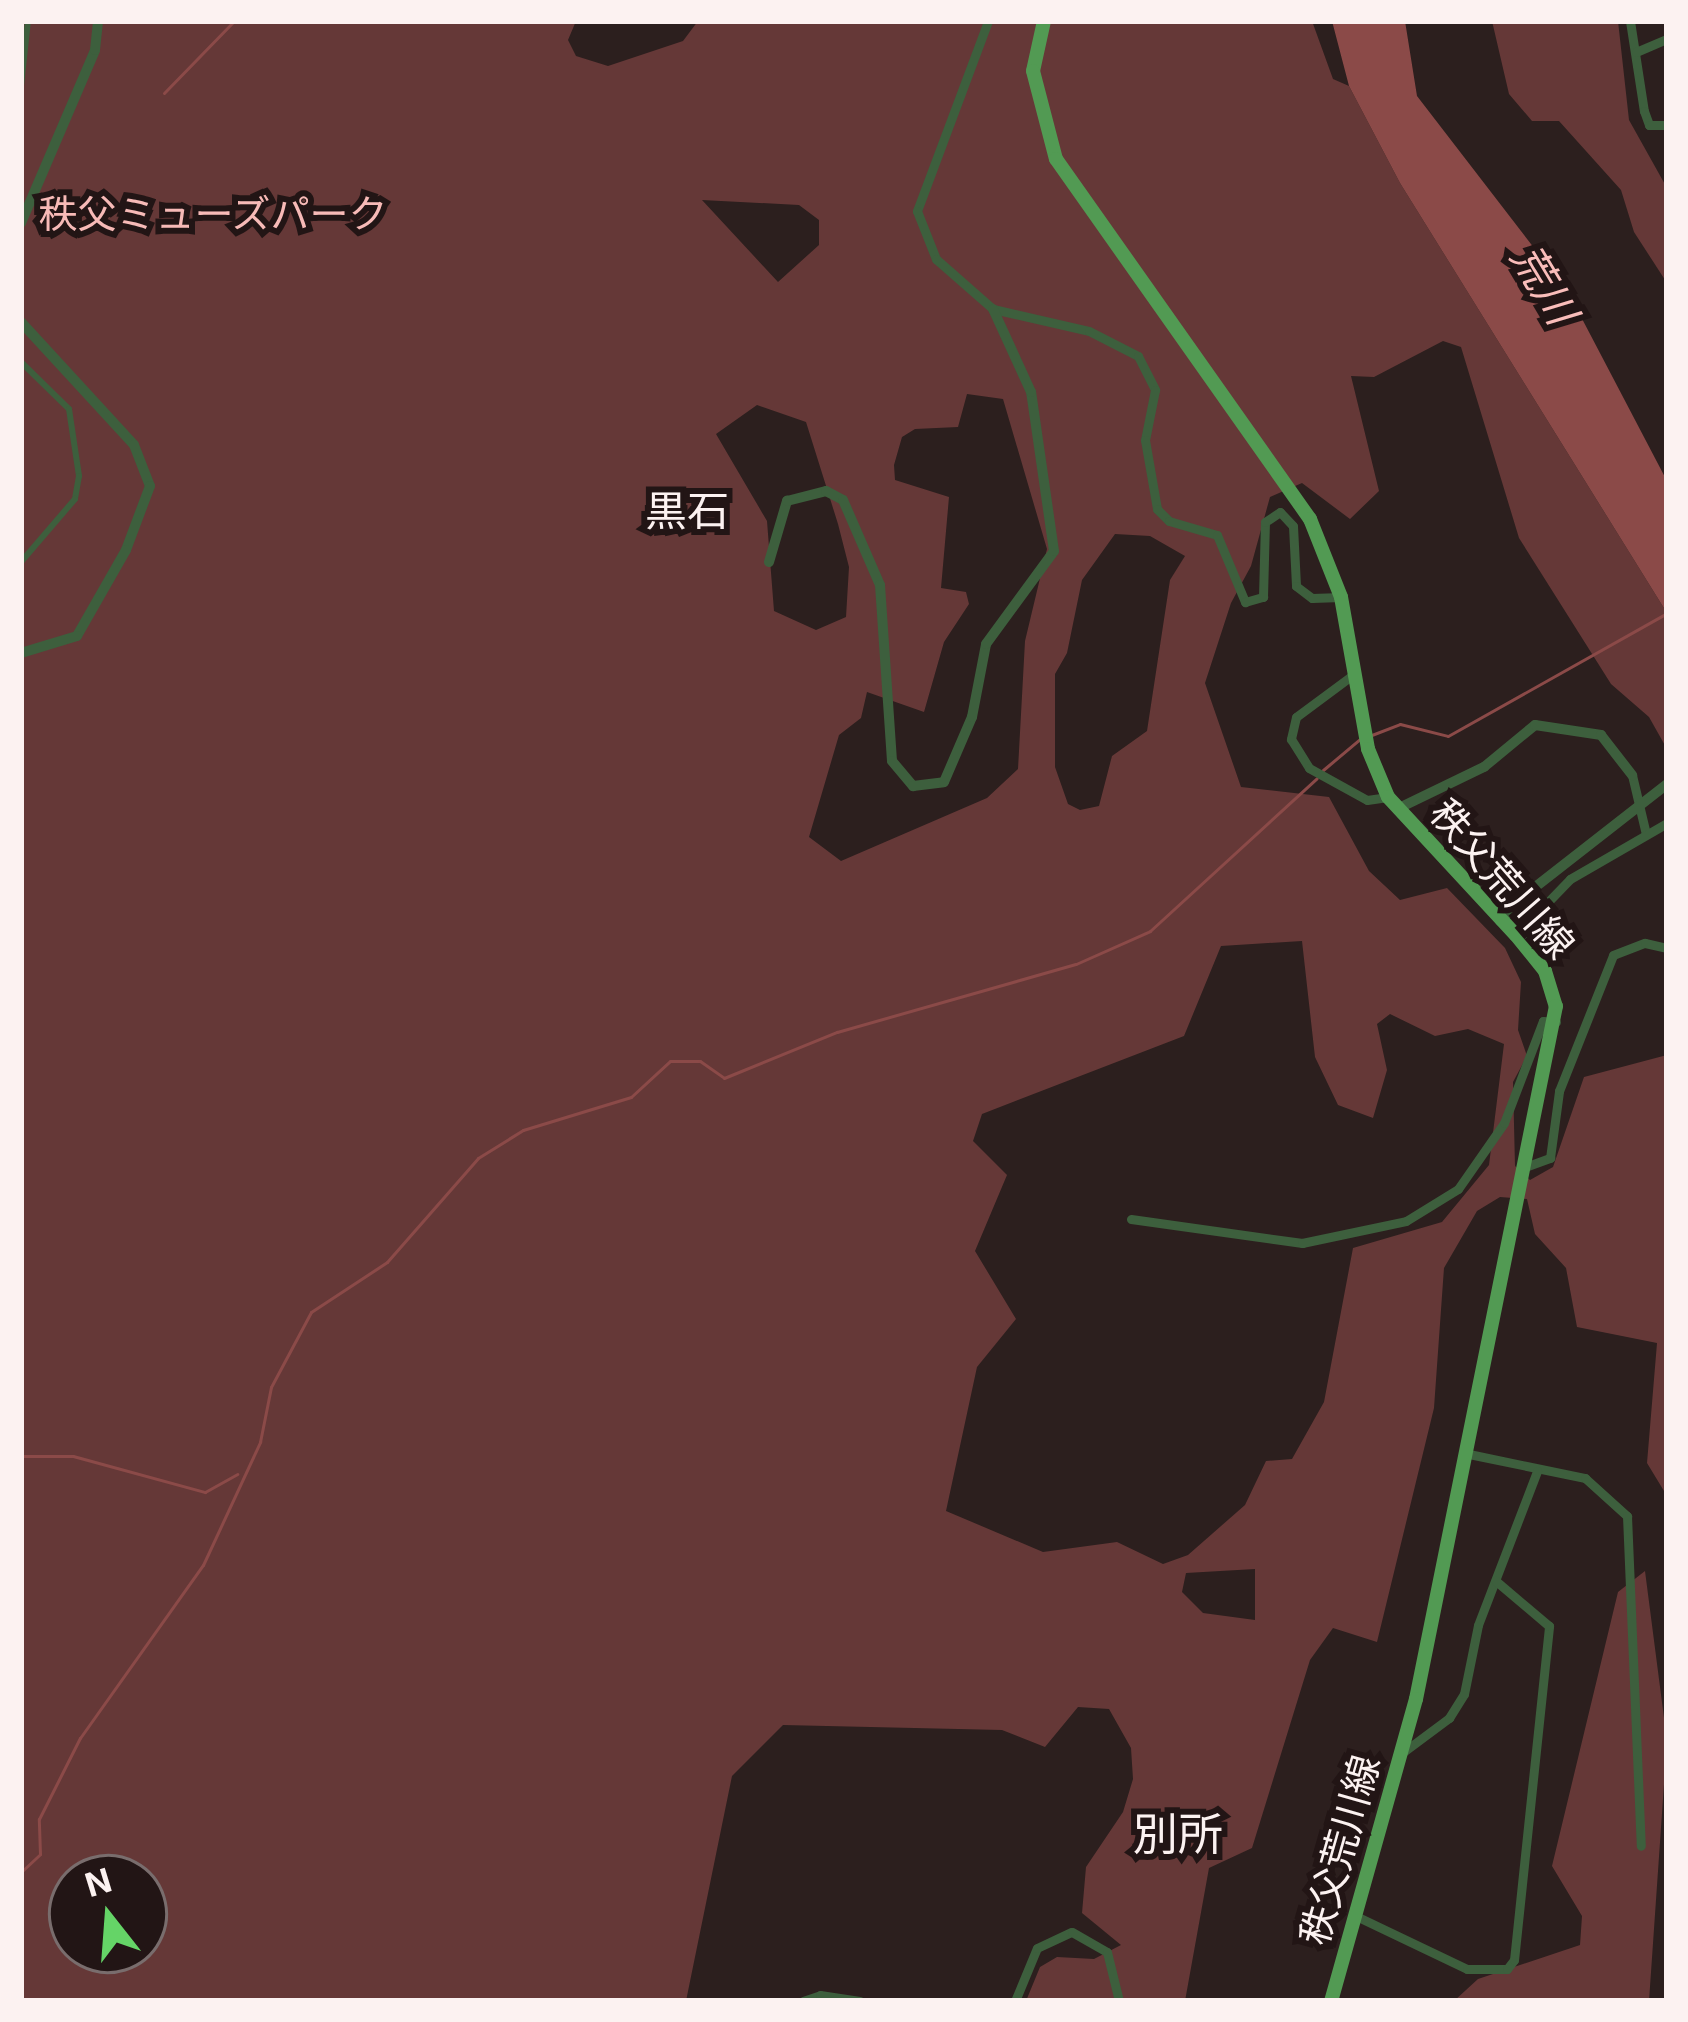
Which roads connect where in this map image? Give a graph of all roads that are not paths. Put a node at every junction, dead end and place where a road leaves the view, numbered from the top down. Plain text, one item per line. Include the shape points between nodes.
1 (28, 21) edge
2 (98, 21) edge
3 (988, 21) edge
4 (1044, 21) edge
5 (1630, 21) edge
6 (1667, 39) edge
7 (1636, 52) junction
8 (21, 86) edge
9 (1667, 125) edge
10 (21, 223) edge
11 (993, 309) junction
12 (21, 322) edge
13 (21, 362) edge
14 (21, 562) edge
15 (769, 562) dead end
16 (1340, 597) junction
17 (21, 653) edge
18 (1354, 674) junction
19 (1632, 775) joint
20 (1667, 784) edge
21 (1393, 803) junction
22 (1667, 823) edge
23 (1646, 834) junction
24 (1500, 921) junction
25 (1516, 935) junction
26 (1667, 948) edge
27 (1556, 1022) junction
28 (1525, 1167) junction
29 (1131, 1219) dead end
30 (1464, 1453) junction
31 (1538, 1471) junction
32 (1496, 1580) junction
33 (1402, 1753) junction
34 (1641, 1846) dead end
35 (1356, 1916) junction
36 (803, 2001) edge
37 (860, 2001) edge
38 (1015, 2001) edge
39 (1119, 2001) edge
40 (1331, 2001) edge

1 - 8 street
2 - 10 street via 95,50
3 - 11 street via 917,211 936,259
4 - 16 main road, 秩父荒川線 via 1033,70 1055,159 1298,501
5 - 7 street
6 - 7 street
7 - 9 street via 1649,124
11 - 15 street via 1031,392 1054,551 986,644 972,717 944,782 913,786 892,761 880,585 843,500 826,490 787,501
11 - 16 street via 1089,331 1138,356 1155,390 1144,440 1157,509 1169,521 1217,535 1245,602 1263,597 1265,522 1280,512 1293,526 1296,586 1312,598
12 - 17 street via 134,445 150,486 126,550 77,636
13 - 14 street via 69,410 79,476 75,500
16 - 18 main road, 秩父荒川線
18 - 21 main road, 秩父荒川線 via 1368,749
18 - 21 street via 1296,717 1292,739 1310,768 1367,800
19 - 21 street via 1601,735 1535,725 1484,767
19 - 23 street
20 - 24 street, bridge
21 - 24 main road, 秩父荒川線
22 - 23 street
23 - 25 street via 1570,879
24 - 25 main road, 秩父荒川線
25 - 27 main road, 秩父荒川線 via 1545,971
26 - 28 street via 1645,943 1613,955 1559,1091 1550,1158
27 - 28 main road, 秩父荒川線
27 - 29 street via 1543,1022 1504,1123 1458,1189 1406,1221 1302,1243
28 - 30 main road, 秩父荒川線
30 - 31 street
30 - 33 main road, 秩父荒川線
31 - 32 street
31 - 34 street via 1585,1478 1627,1516
32 - 33 street via 1464,1694 1449,1718
32 - 35 street via 1549,1626 1514,1960 1508,1969 1467,1969
33 - 35 main road, 秩父荒川線
35 - 40 main road, 秩父荒川線
36 - 37 street
38 - 39 street via 1036,1948 1072,1933 1107,1952

